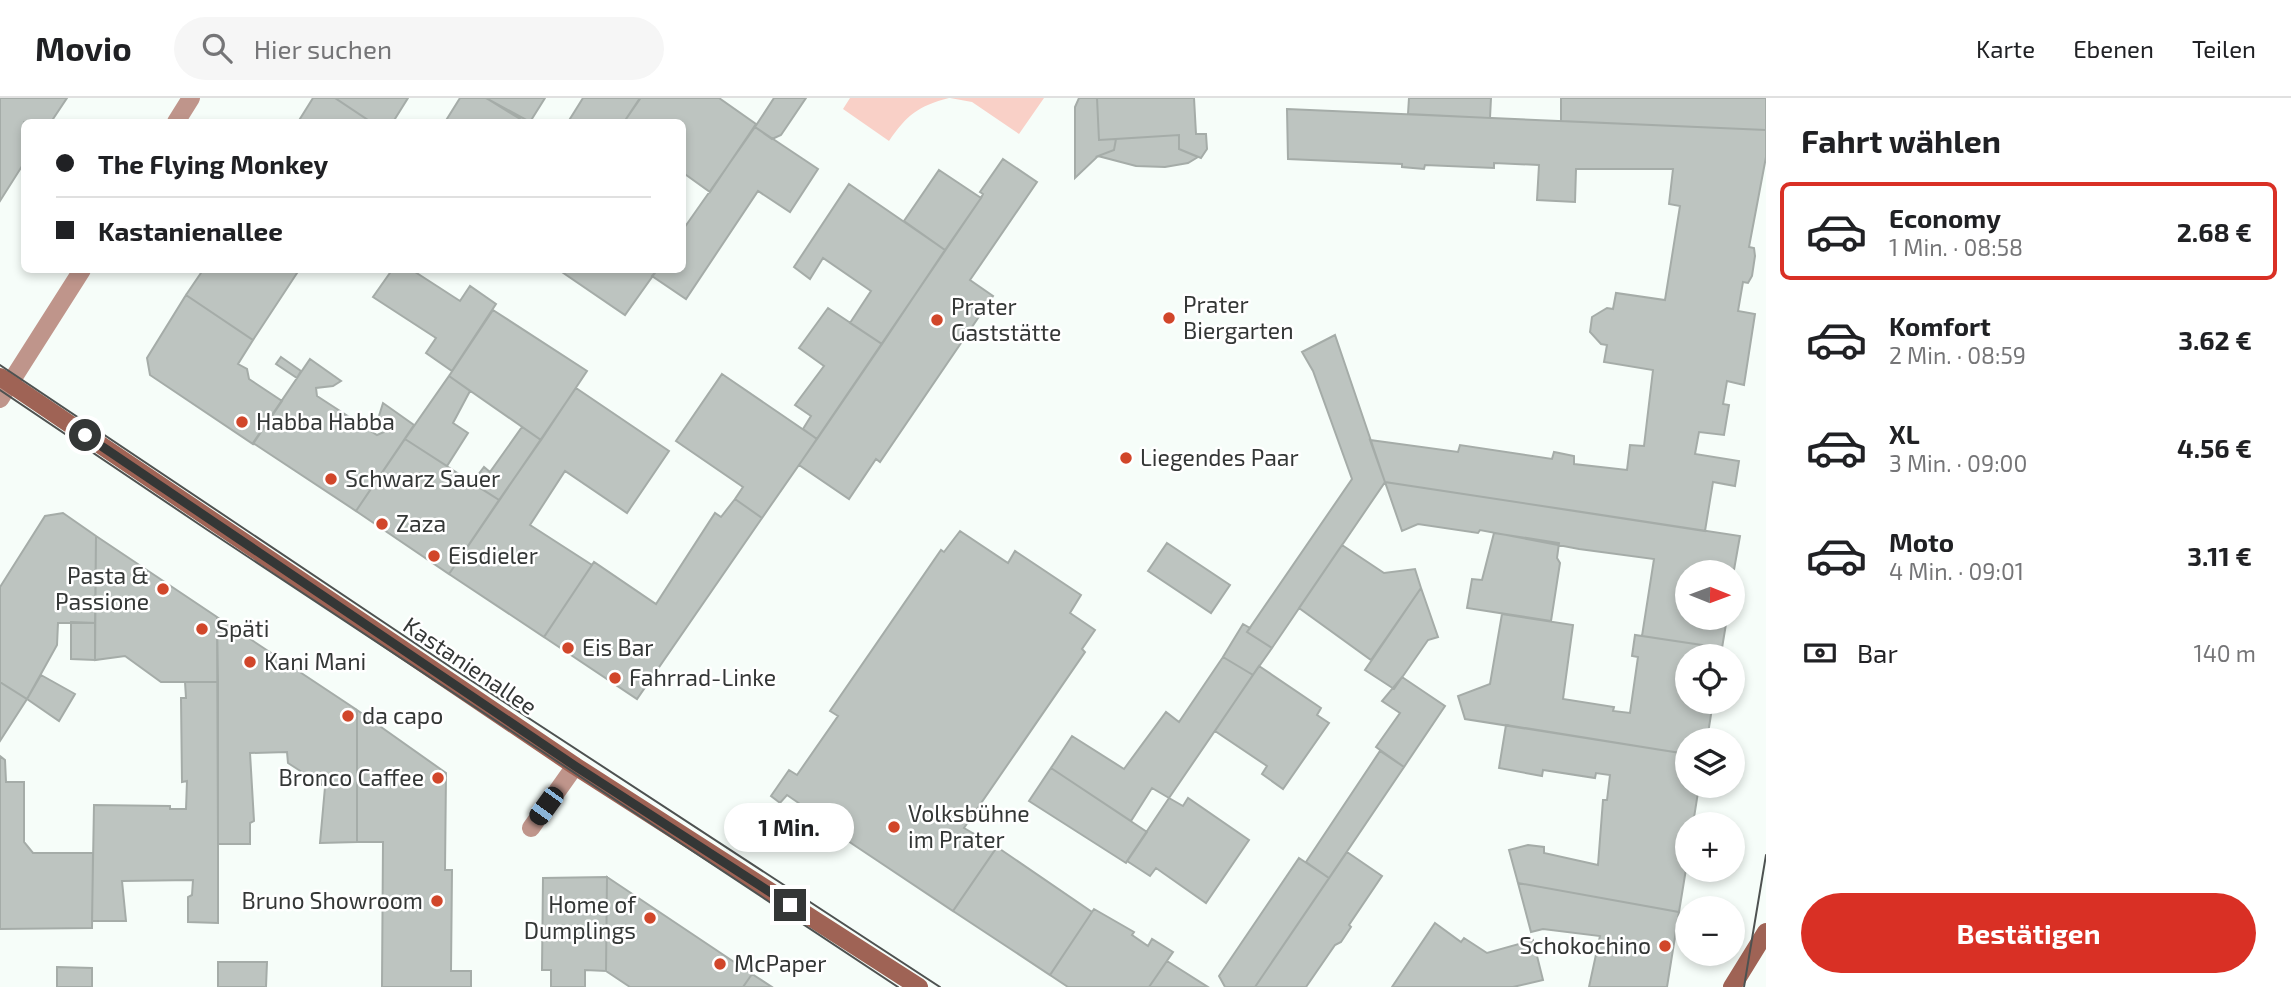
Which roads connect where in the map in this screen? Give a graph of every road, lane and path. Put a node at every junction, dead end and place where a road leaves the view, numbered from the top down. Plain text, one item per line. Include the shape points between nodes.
1 (191, 98) edge
2 (178, 119) edge
3 (80, 273) edge
4 (3, 386) edge
5 (575, 766) junction
6 (531, 828) dead end
7 (1766, 932) edge
8 (919, 987) edge
9 (1732, 987) edge

1 - 2 street
3 - 4 street
4 - 5 street, Kastanienallee
5 - 6 street
5 - 8 street, Kastanienallee
7 - 9 street

